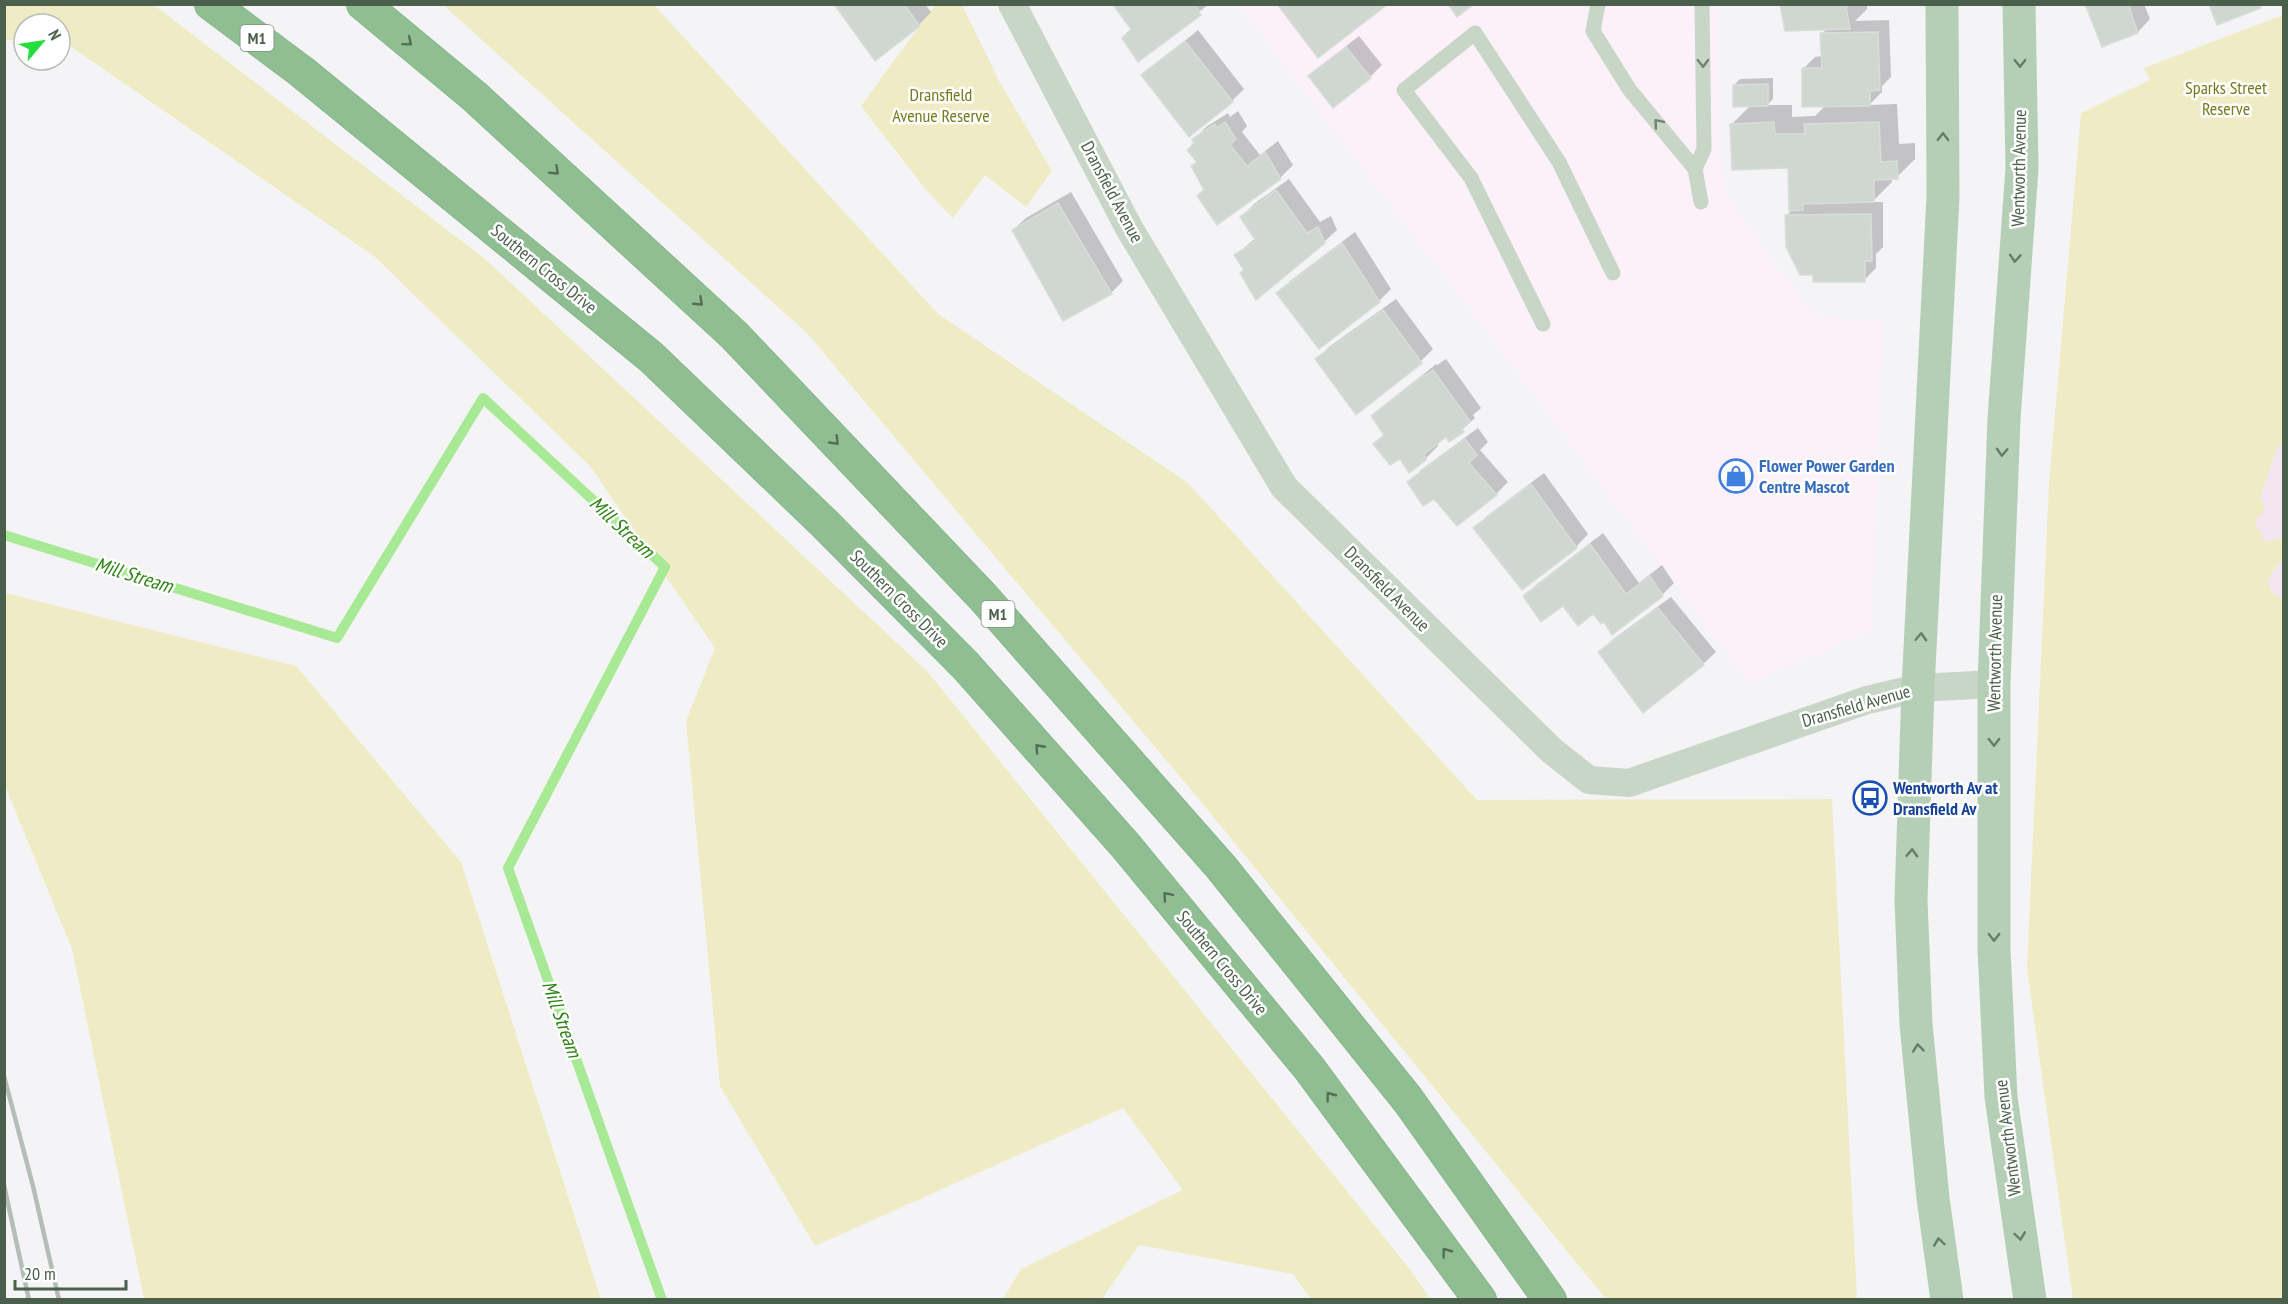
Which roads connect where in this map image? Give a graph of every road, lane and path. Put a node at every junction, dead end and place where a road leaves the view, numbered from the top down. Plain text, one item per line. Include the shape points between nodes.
1 (211, 4) edge
2 (226, 4) edge
3 (363, 4) edge
4 (1012, 4) edge
5 (1599, 4) edge
6 (1702, 4) edge
7 (1942, 4) edge
8 (2019, 4) edge
9 (302, 72) junction
10 (1695, 168) junction
11 (1701, 202) dead end
12 (1612, 273) dead end
13 (1543, 324) dead end
14 (1994, 684) junction
15 (1918, 688) junction
16 (1480, 1299) edge
17 (1550, 1299) edge
18 (1947, 1299) edge
19 (2030, 1299) edge

1 - 9 highway, Southern Cross Drive / M1
2 - 9 highway
3 -> 17 highway, M1 via 474,96 734,335 983,597 1221,867 1408,1100
4 - 15 street, Dransfield Avenue via 1129,228 1284,487 1551,750 1589,780 1629,783 1848,706
10 -> 5 lane via 1629,88 1593,31
6 -> 10 lane via 1704,149
15 -> 7 main road via 1943,196
8 -> 14 main road, Wentworth Avenue via 2022,168 2004,419
16 -> 9 highway, Southern Cross Drive / M1 via 1310,1068 1125,845 966,666 651,357
10 - 11 lane
12 - 13 lane via 1559,162 1475,33 1404,90 1471,178
14 - 15 street, Dransfield Avenue
14 -> 19 main road, Wentworth Avenue via 1994,949 2001,1097
18 -> 15 main road via 1916,1024 1911,900

